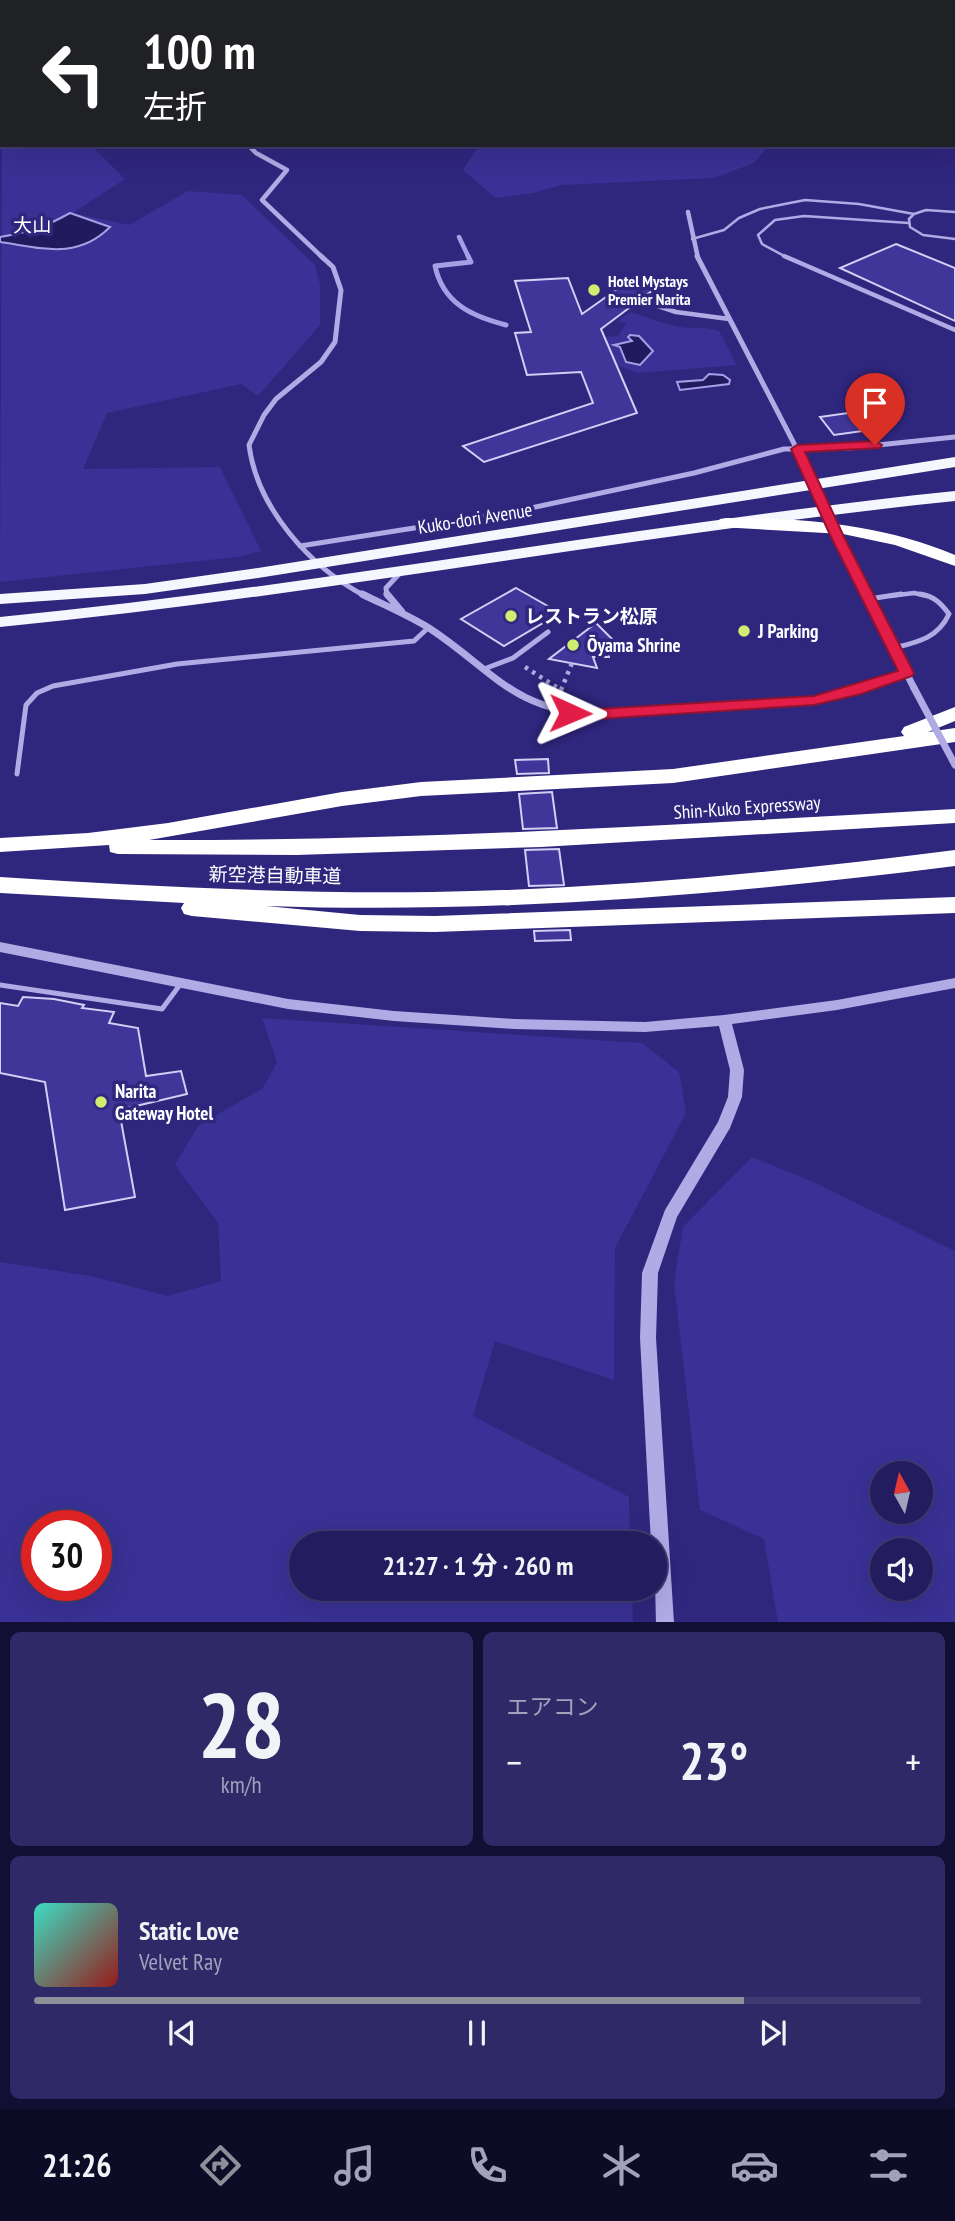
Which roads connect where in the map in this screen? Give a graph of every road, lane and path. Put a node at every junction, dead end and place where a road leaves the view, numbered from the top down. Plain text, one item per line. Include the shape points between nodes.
1 (249, 147) edge
2 (688, 212) dead end
3 (955, 212) edge
4 (914, 214) junction
5 (909, 223) junction
6 (692, 239) junction
7 (955, 239) edge
8 (658, 306) dead end
9 (729, 319) junction
10 (955, 330) edge
11 (955, 437) edge
12 (797, 449) junction
13 (955, 463) edge
14 (955, 496) edge
15 (726, 523) junction
16 (300, 546) junction
17 (955, 561) edge
18 (320, 564) junction
19 (400, 573) junction
20 (341, 583) junction
21 (0, 599) edge
22 (869, 599) junction
23 (408, 617) junction
24 (0, 622) edge
25 (428, 628) junction
26 (548, 632) dead end
27 (894, 648) junction
28 (572, 663) dead end
29 (484, 669) junction
30 (907, 673) junction
31 (539, 678) dead end
32 (955, 713) edge
33 (955, 735) edge
34 (845, 750) junction
35 (955, 765) edge
36 (17, 774) dead end
37 (955, 816) edge
38 (0, 845) edge
39 (955, 858) edge
40 (0, 885) edge
41 (58, 888) junction
42 (955, 905) edge
43 (0, 947) edge
44 (182, 982) junction
45 (955, 983) edge
46 (0, 985) edge
47 (724, 1020) junction
48 (665, 1622) edge

1 - 16 street via 255,155 287,170 262,200 333,267 341,290 335,342 321,362 276,399 249,445 257,476 284,528
2 - 6 street
3 - 4 lane
4 - 5 lane
4 - 6 lane via 805,200 760,209 724,230
5 - 7 lane via 923,235
5 - 10 lane via 791,217 774,220 758,235 769,250
6 - 9 street
8 - 9 lane
9 - 12 street
11 - 12 street
12 - 16 street via 503,514
12 - 22 street, bridge
13 - 18 highway, Kuko-dori Avenue
14 - 15 highway
15 - 17 highway via 846,529 912,543
15 - 19 highway
16 - 18 street
18 - 20 street
18 - 21 highway, Kuko-dori Avenue via 145,589
19 - 20 highway
19 - 23 street via 386,587 387,597
20 - 23 street
20 - 24 highway
22 - 27 street
22 - 27 lane via 913,591 942,602 949,614 944,628 927,640
23 - 25 street
25 - 29 street
25 - 36 lane via 414,640 388,645 177,664 53,686 26,705
26 - 29 lane via 513,658
27 - 30 street
28 - 31 path via 561,690
29 - 30 street via 517,695 545,707 597,714 814,701
30 - 35 street, bridge
32 - 34 highway via 905,734
33 - 34 highway
34 - 38 highway via 631,780 395,792 88,841
37 - 38 highway, 新空港自動車道 via 669,835 405,845 187,849
39 - 41 highway, 新空港自動車道 via 676,888 434,899 277,899
40 - 41 highway, 新空港自動車道
41 - 42 highway via 213,911 360,923
43 - 44 street
44 - 46 lane via 162,1009
44 - 47 street via 288,1004 394,1016 645,1027
45 - 47 street
47 - 48 street via 737,1070 735,1097 725,1124 670,1215 650,1273 648,1339

